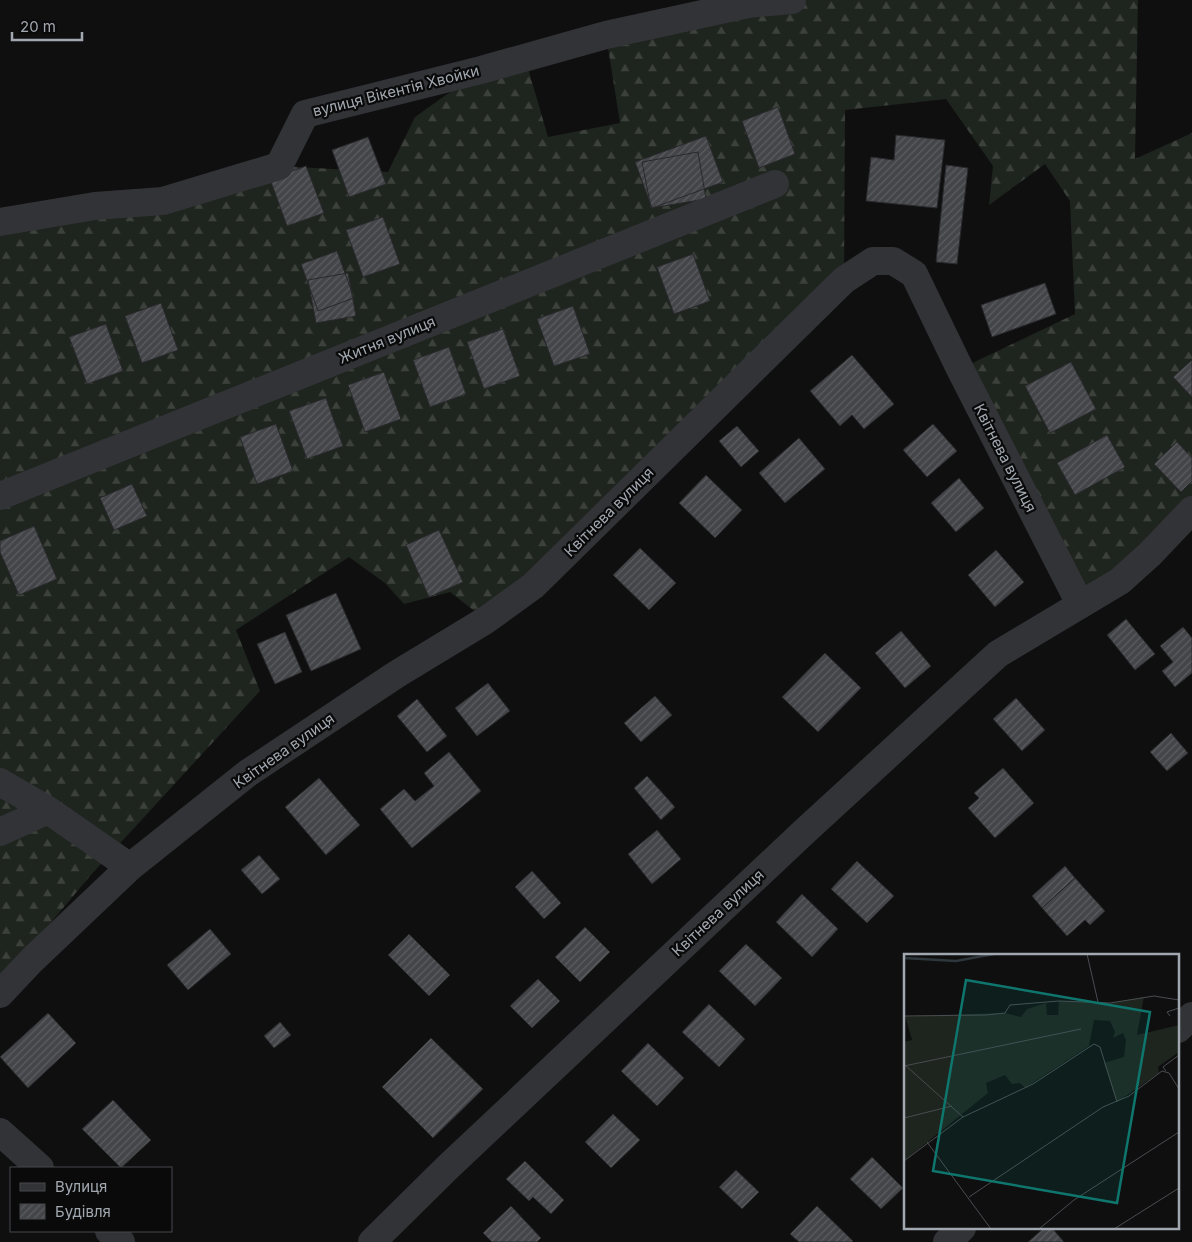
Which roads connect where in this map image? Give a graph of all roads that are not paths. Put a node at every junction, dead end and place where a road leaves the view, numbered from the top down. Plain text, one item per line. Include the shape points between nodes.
1 (792, 0) edge
2 (775, 184) dead end
3 (0, 222) edge
4 (0, 496) edge
5 (1192, 510) edge
6 (1080, 604) junction
7 (0, 782) edge
8 (48, 810) junction
9 (0, 832) edge
10 (130, 867) junction
11 (0, 994) edge
12 (1192, 1016) edge
13 (1180, 1027) edge
14 (0, 1132) edge
15 (39, 1167) edge
16 (960, 1230) edge
17 (110, 1232) edge
18 (121, 1242) edge
19 (372, 1242) edge
20 (947, 1242) edge

1 - 3 street, вулиця Вікентія Хвойки via 748,4 606,35 305,114 279,166 163,201 95,206
2 - 4 street, Житня вулиця
5 - 6 street, Квітнева вулиця via 1120,581
6 - 10 street, Квітнева вулиця via 914,274 893,261 873,261 844,280 533,586 486,620 397,674 248,774
6 - 19 street, Квітнева вулиця via 998,654 791,844
7 - 8 street
8 - 9 street
8 - 10 street
10 - 11 street, Квітнева вулиця
12 - 13 street
14 - 15 street
16 - 20 street
17 - 18 street

